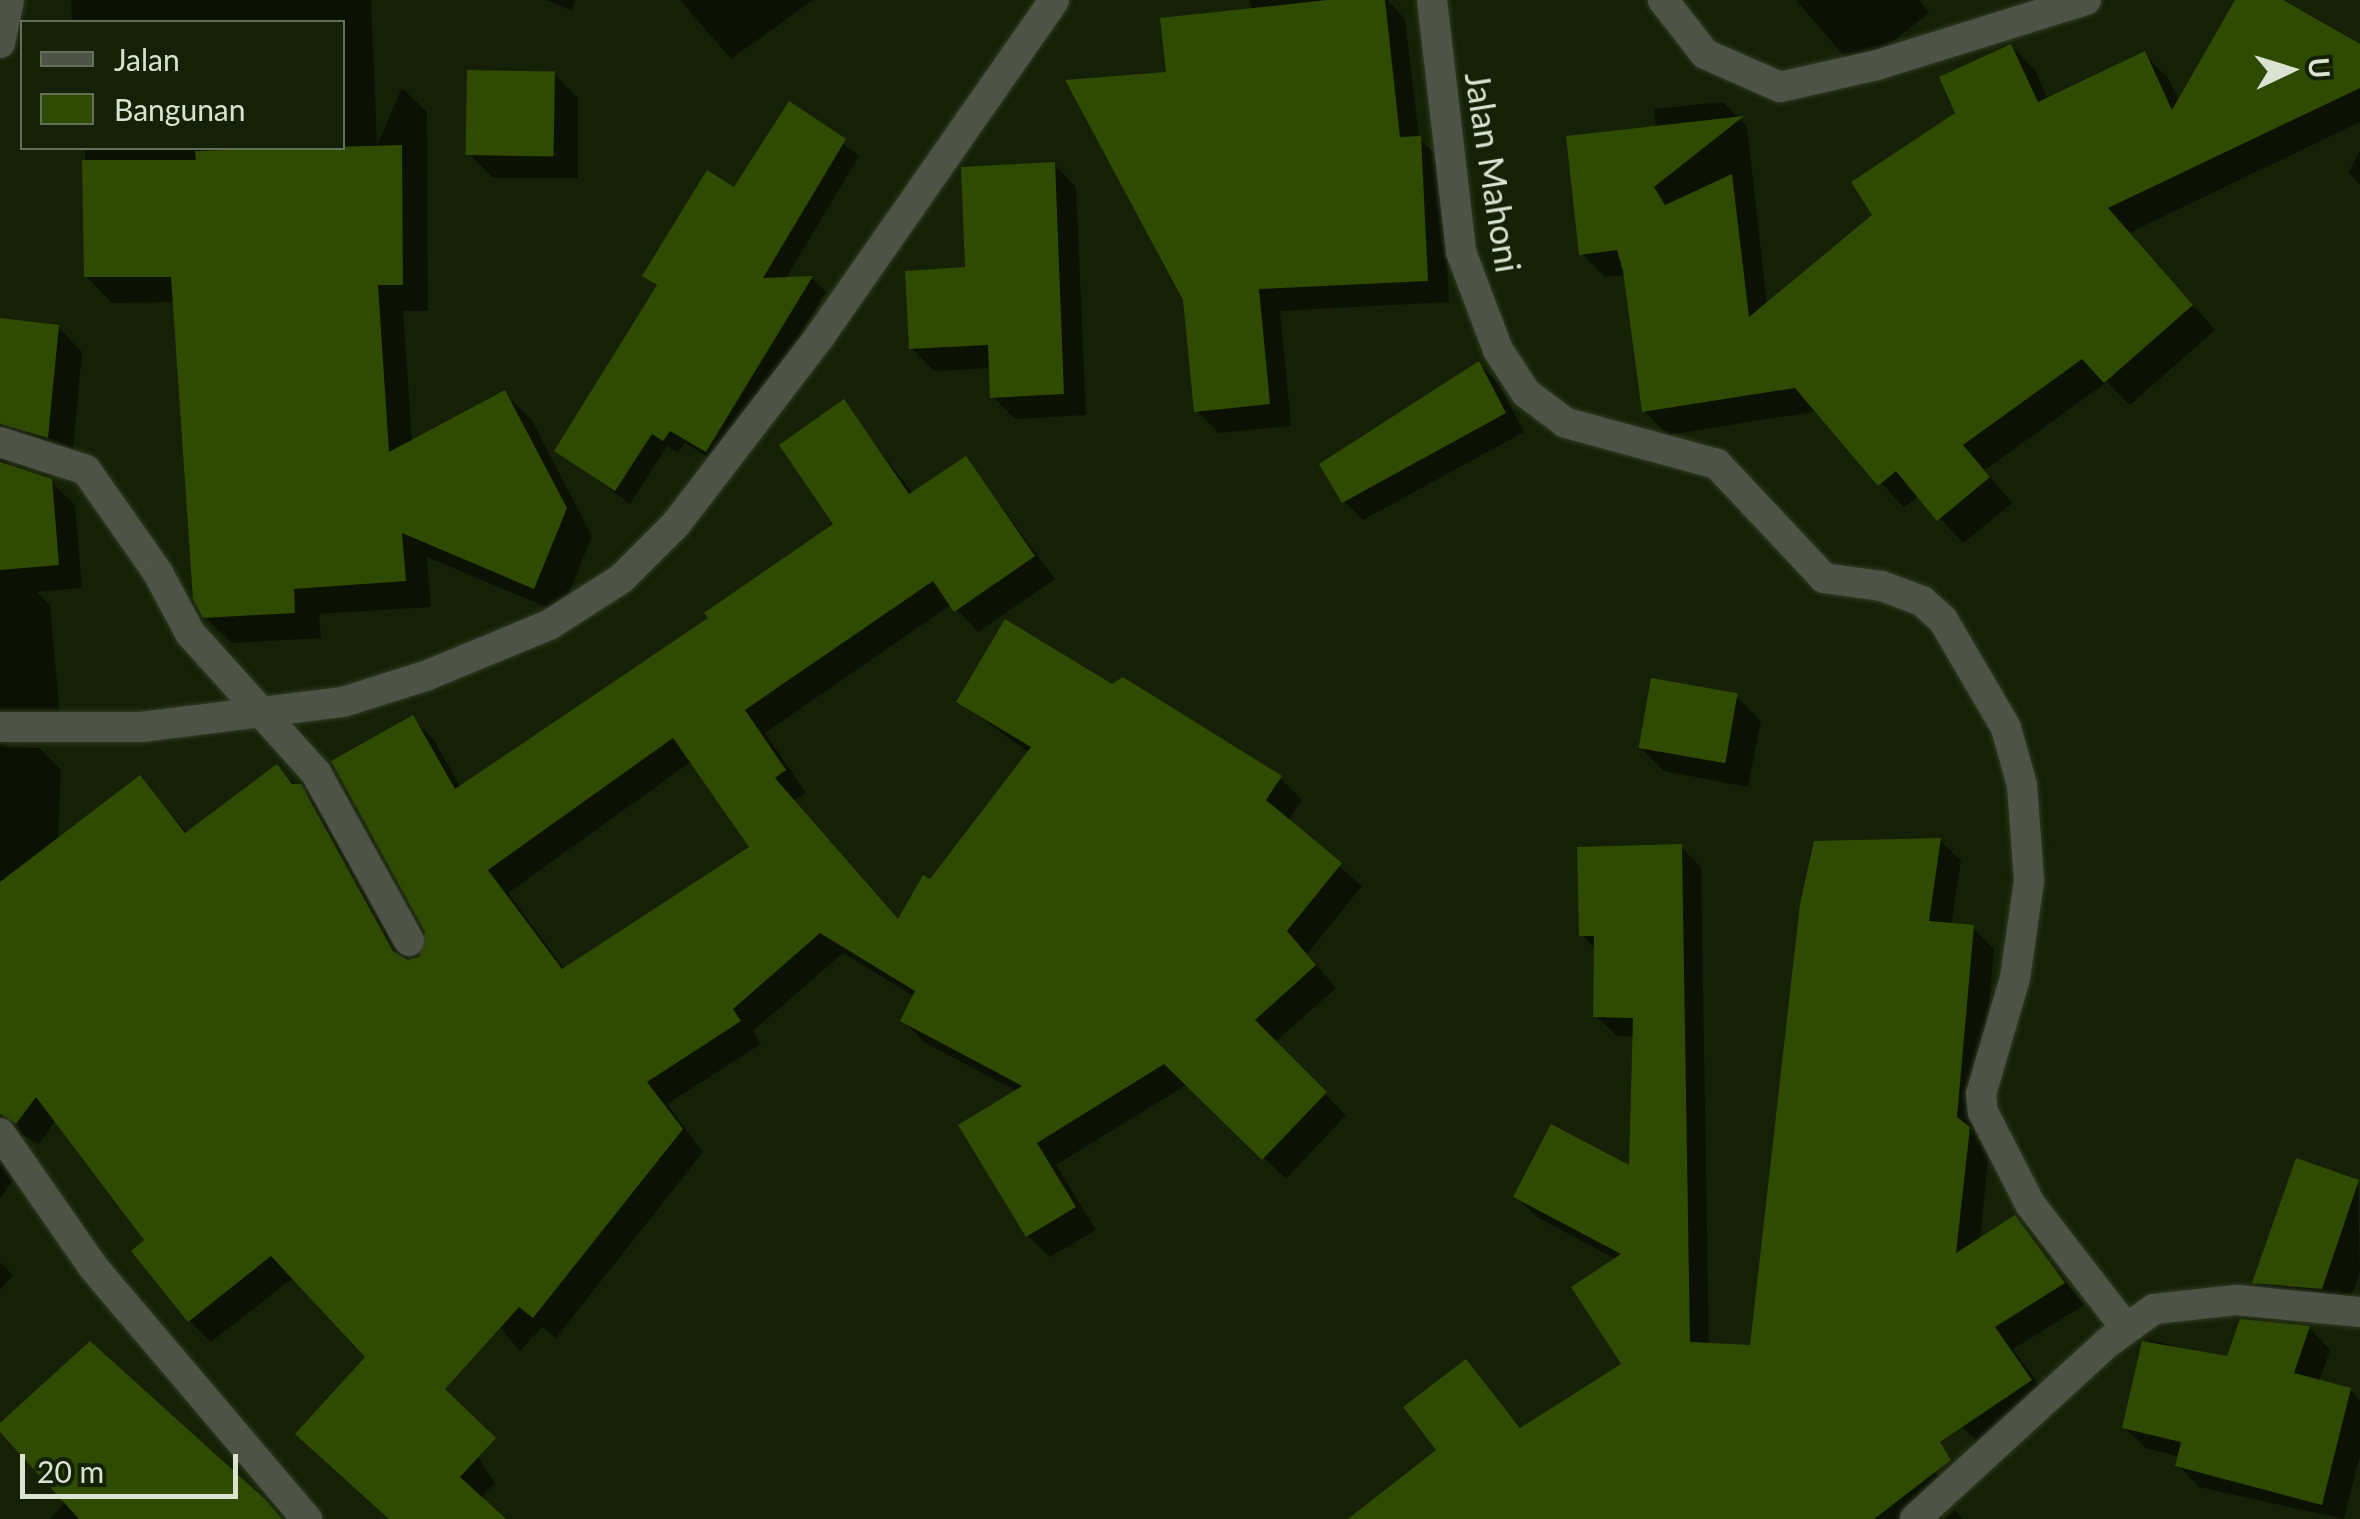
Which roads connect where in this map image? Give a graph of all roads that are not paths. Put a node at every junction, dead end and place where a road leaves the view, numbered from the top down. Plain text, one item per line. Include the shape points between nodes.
1 (8, 0) edge
2 (1054, 0) edge
3 (1432, 0) edge
4 (1662, 0) edge
5 (2086, 0) edge
6 (0, 44) edge
7 (0, 442) edge
8 (265, 714) junction
9 (0, 726) edge
10 (409, 941) dead end
11 (0, 1133) edge
12 (2360, 1312) edge
13 (2125, 1327) junction
14 (307, 1519) edge
15 (1915, 1519) edge

1 - 6 street
2 - 8 street via 820,336 676,524 621,579 549,625 428,675 343,702
3 - 13 street, Jalan Mahoni via 1461,252 1498,350 1526,392 1566,423 1717,464 1824,578 1882,586 1922,601 1943,620 2006,728 2022,786 2029,881 2015,978 1981,1094 1983,1112 2030,1204
4 - 5 street via 1705,54 1780,87 1878,65
7 - 8 street via 86,470 158,573 190,633
8 - 9 street via 141,726
8 - 10 street via 316,773
11 - 14 street via 93,1266
12 - 13 street via 2196,1302 2154,1309
13 - 15 street

